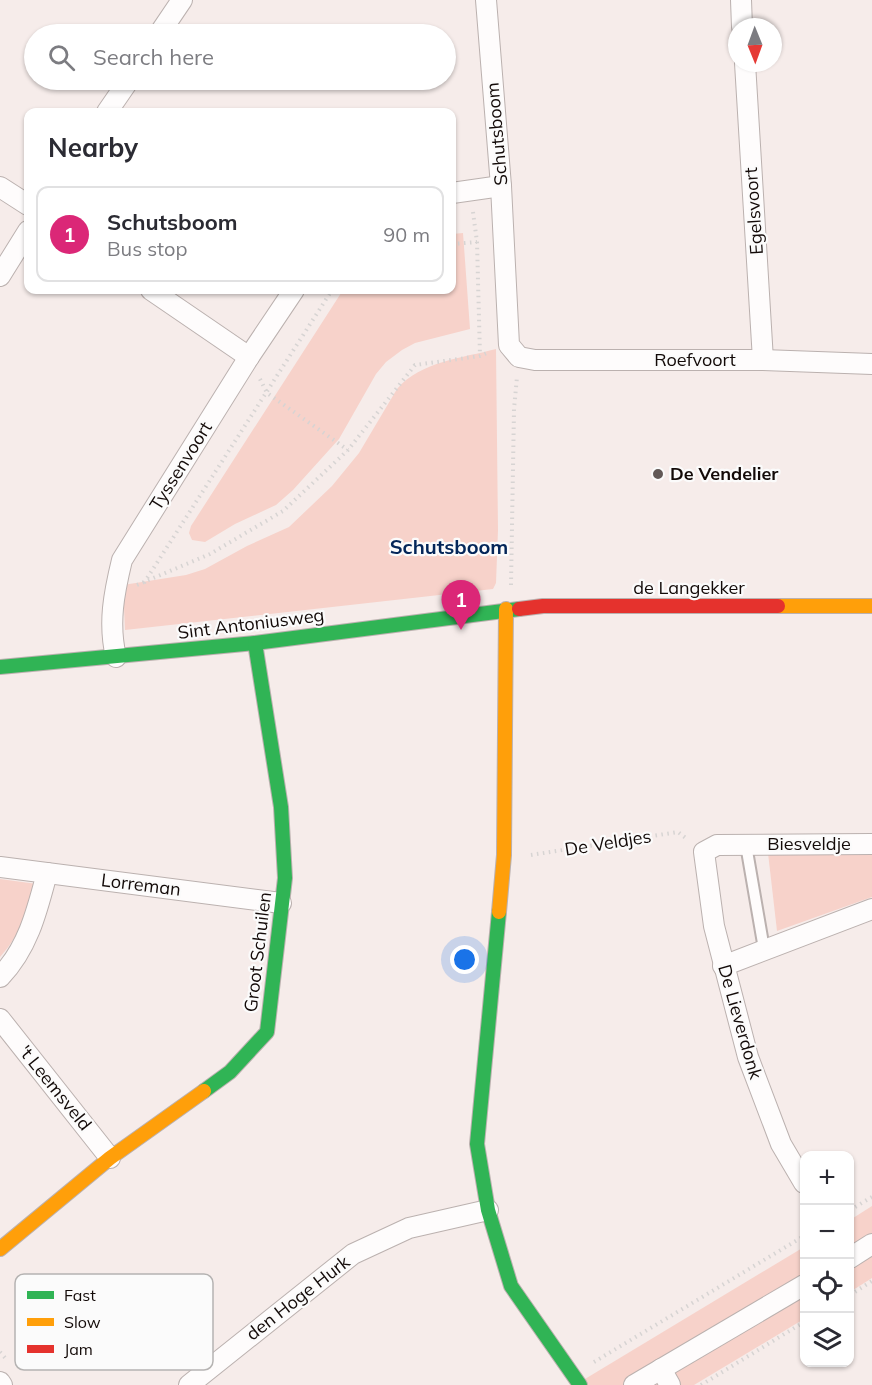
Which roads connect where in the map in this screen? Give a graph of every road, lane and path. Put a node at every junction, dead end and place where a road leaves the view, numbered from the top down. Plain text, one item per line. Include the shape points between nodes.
1 (182, 0) edge
2 (486, 0) edge
3 (741, 0) edge
4 (742, 18) edge
5 (166, 24) edge
6 (746, 72) edge
7 (122, 90) edge
8 (110, 108) edge
9 (501, 186) junction
10 (0, 187) edge
11 (460, 192) edge
12 (24, 202) edge
13 (24, 237) edge
14 (477, 242) junction
15 (456, 244) edge
16 (0, 276) edge
17 (157, 294) edge
18 (291, 294) edge
19 (329, 294) edge
20 (514, 351) junction
21 (480, 356) junction
22 (249, 357) junction
23 (763, 360) junction
24 (872, 364) edge
25 (267, 393) junction
26 (348, 450) junction
27 (144, 583) junction
28 (511, 588) dead end
29 (114, 590) junction
30 (872, 606) edge
31 (506, 609) junction
32 (255, 643) junction
33 (116, 657) junction
34 (0, 667) edge
35 (872, 844) edge
36 (746, 845) junction
37 (704, 852) junction
38 (504, 855) junction
39 (0, 867) edge
40 (47, 873) junction
41 (281, 903) junction
42 (872, 909) edge
43 (764, 949) junction
44 (723, 966) junction
45 (0, 977) edge
46 (0, 1019) edge
47 (110, 1158) junction
48 (800, 1176) edge
49 (872, 1197) edge
50 (854, 1207) edge
51 (488, 1210) junction
52 (800, 1239) edge
53 (872, 1244) edge
54 (0, 1249) edge
55 (854, 1255) edge
56 (872, 1281) edge
57 (800, 1287) edge
58 (854, 1292) edge
59 (800, 1324) edge
60 (213, 1366) edge
61 (208, 1370) edge
62 (666, 1377) edge
63 (576, 1380) edge
64 (189, 1385) edge
65 (634, 1385) edge
66 (701, 1385) edge

1 - 5 street
2 - 9 street, Schutsboom
3 - 4 street
6 - 23 street, Egelsvoort
7 - 8 street
9 - 11 street
9 - 20 street, Schutsboom
10 - 12 street
11 - 14 path
13 - 16 street
14 - 15 path
14 - 21 path
17 - 22 street
18 - 22 street, Tyssenvoort
19 - 25 path
20 - 21 path
20 - 23 street, Roefvoort via 535,360
20 - 28 path
21 - 26 path via 415,364
22 - 25 path
22 - 29 street, Tyssenvoort via 122,560
23 - 24 street, Roefvoort
25 - 26 path
25 - 27 path
26 - 27 path via 283,511 210,554
27 - 29 path
29 - 33 street, Tyssenvoort via 112,638
30 - 31 street, de Langekker
31 - 32 street, Sint Antoniusweg
31 - 38 street
32 - 33 street, Sint Antoniusweg
32 - 41 street, Groot Schuilen via 281,807 285,878
33 - 34 street, Sint Antoniusweg
35 - 36 street, Biesveldje
36 - 37 street, Biesveldje via 717,845
36 - 43 lane, Biesveldje
37 - 38 path, De Veldjes via 678,832 537,855
37 - 44 street, De Lieverdonk
38 - 51 street via 477,1144
39 - 40 street, Lorreman
40 - 41 street, Lorreman
40 - 45 street via 34,923 10,967
41 - 47 street, Groot Schuilen via 267,1032 230,1072
42 - 43 street
43 - 44 street
44 - 48 street, De Lieverdonk via 748,1057 780,1144
46 - 47 street, 't Leemsveld
47 - 54 street, Groot Schuilen
49 - 50 path
51 - 60 street, den Hoge Hurk via 409,1228 353,1254
51 - 63 street via 511,1286
52 - 63 path
53 - 55 street
56 - 58 path
57 - 62 street
59 - 66 path
61 - 64 street, den Hoge Hurk
62 - 65 street

